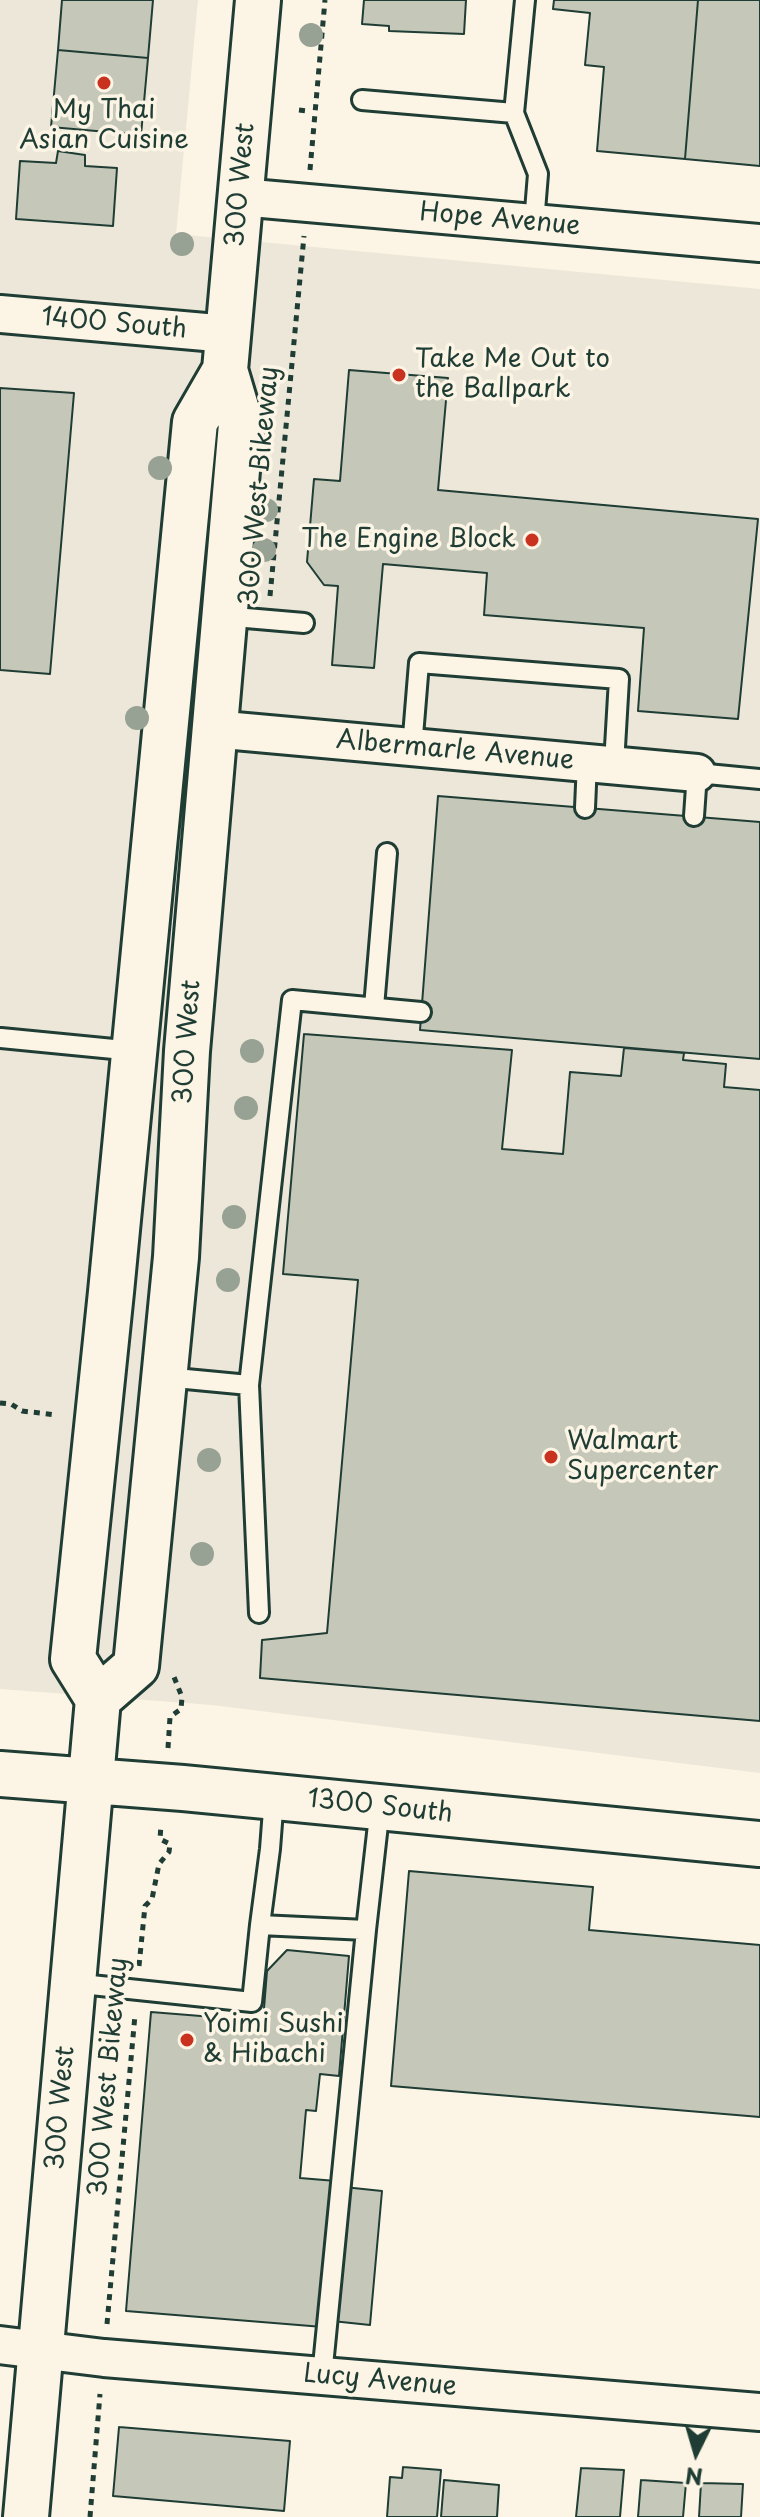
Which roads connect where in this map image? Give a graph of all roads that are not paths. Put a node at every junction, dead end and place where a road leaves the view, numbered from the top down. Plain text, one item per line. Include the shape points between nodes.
1 (258, 0) edge
2 (525, 0) edge
3 (362, 100) dead end
4 (514, 113) junction
5 (240, 197) junction
6 (534, 223) junction
7 (760, 243) edge
8 (0, 314) edge
9 (227, 352) junction
10 (223, 616) junction
11 (304, 623) dead end
12 (213, 729) junction
13 (412, 748) junction
14 (601, 763) junction
15 (697, 773) junction
16 (760, 779) edge
17 (585, 808) dead end
18 (694, 816) dead end
19 (387, 853) dead end
20 (374, 1007) junction
21 (421, 1012) dead end
22 (1, 1038) edge
23 (135, 1051) junction
24 (165, 1377) junction
25 (249, 1385) junction
26 (259, 1613) dead end
27 (98, 1699) junction
28 (0, 1774) edge
29 (90, 1781) junction
30 (274, 1797) junction
31 (380, 1807) junction
32 (760, 1844) edge
33 (260, 1925) junction
34 (366, 1930) junction
35 (72, 1983) junction
36 (20, 2347) edge
37 (322, 2376) junction
38 (760, 2412) edge
39 (26, 2517) edge

1 - 5 main road, 300 West
2 - 4 lane
3 - 4 lane
4 - 6 lane via 538,174
5 - 6 street, Hope Avenue
5 - 9 main road, 300 West
6 - 7 street, Hope Avenue
8 - 9 street, 1400 South
9 - 10 main road, 300 West via 241,424
9 - 23 main road, 300 West via 195,422
10 - 11 lane
10 - 12 main road, 300 West
12 - 13 street, Albermarle Avenue
12 - 24 main road, 300 West
13 - 14 street, Albermarle Avenue
13 - 14 lane via 419,663 619,679
14 - 15 street, Albermarle Avenue
14 - 17 lane
15 - 16 lane
15 - 18 lane
19 - 20 lane
20 - 21 lane
20 - 25 lane via 292,1000
22 - 23 lane
23 - 27 main road, 300 West via 73,1659
24 - 25 lane
24 - 27 main road, 300 West via 136,1666
25 - 26 lane
27 - 29 main road, 300 West
28 - 29 main road, 1300 South
29 - 30 main road, 1300 South
29 - 35 main road, 300 West
30 - 31 main road, 1300 South
30 - 33 lane
31 - 32 main road, 1300 South
31 - 34 lane
33 - 34 lane
33 - 35 lane via 252,2002
34 - 37 lane
35 - 36 main road, 300 West
36 - 37 street, Lucy Avenue
36 - 39 main road, 300 West
37 - 38 street, Lucy Avenue

